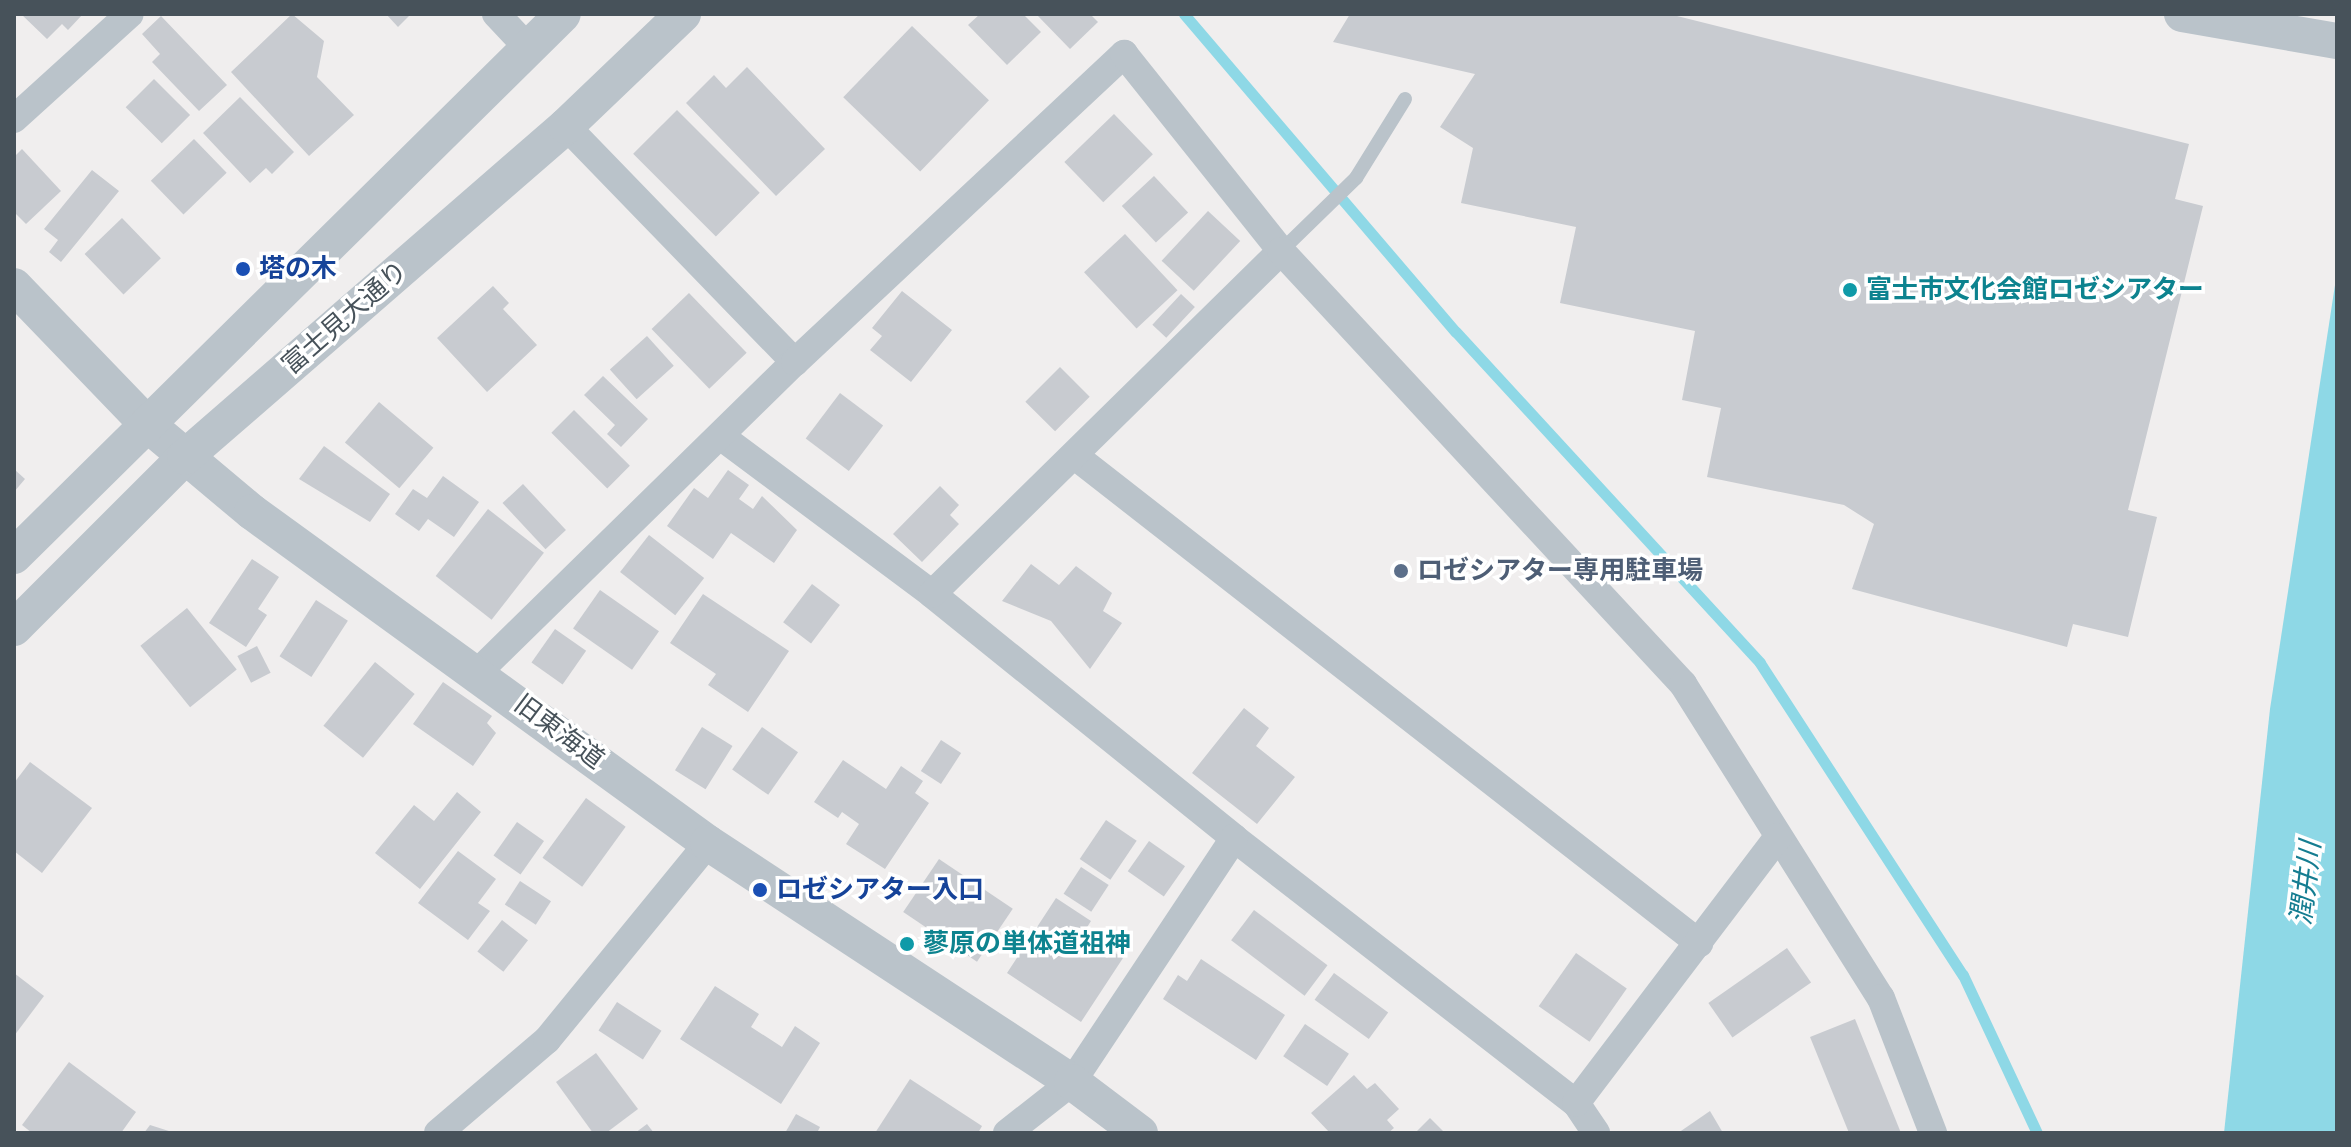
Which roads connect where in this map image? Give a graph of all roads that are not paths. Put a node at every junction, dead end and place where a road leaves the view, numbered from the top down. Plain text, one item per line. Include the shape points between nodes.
1 (130, 14) edge
2 (496, 14) edge
3 (563, 14) edge
4 (683, 14) edge
5 (2194, 16) edge
6 (2337, 41) edge
7 (528, 48) junction
8 (1405, 99) dead end
9 (14, 119) edge
10 (566, 126) junction
11 (1281, 251) junction
12 (14, 286) edge
13 (795, 362) junction
14 (147, 424) junction
15 (723, 438) junction
16 (1075, 456) junction
17 (185, 457) junction
18 (14, 556) edge
19 (932, 594) junction
20 (14, 628) edge
21 (478, 672) junction
22 (1778, 837) junction
23 (1234, 838) junction
24 (708, 843) junction
25 (1699, 943) junction
26 (1072, 1082) junction
27 (1576, 1103) junction
28 (438, 1133) edge
29 (1007, 1133) edge
30 (1140, 1133) edge
31 (1596, 1133) edge
32 (1933, 1133) edge

1 - 9 street
2 - 7 street
3 - 7 street
4 - 10 street, 富士見大通り
5 - 6 street
7 - 14 street
8 - 11 lane via 1356,178
10 - 13 street
10 - 17 street, 富士見大通り
11 - 13 street via 1124,54
11 - 16 street
11 - 22 street via 1683,684
12 - 14 street, 旧東海道
13 - 15 street
14 - 17 street, 旧東海道
14 - 18 street
15 - 19 street
15 - 21 street
16 - 19 street
16 - 25 street
17 - 20 street, 富士見大通り
17 - 21 street, 旧東海道 via 252,512
19 - 23 street
21 - 24 street, 旧東海道
22 - 25 street
22 - 32 street via 1881,998
23 - 26 street
23 - 27 street
24 - 26 street, 旧東海道
24 - 28 street via 547,1040
25 - 27 street
26 - 29 street
26 - 30 street, 旧東海道
27 - 31 street

